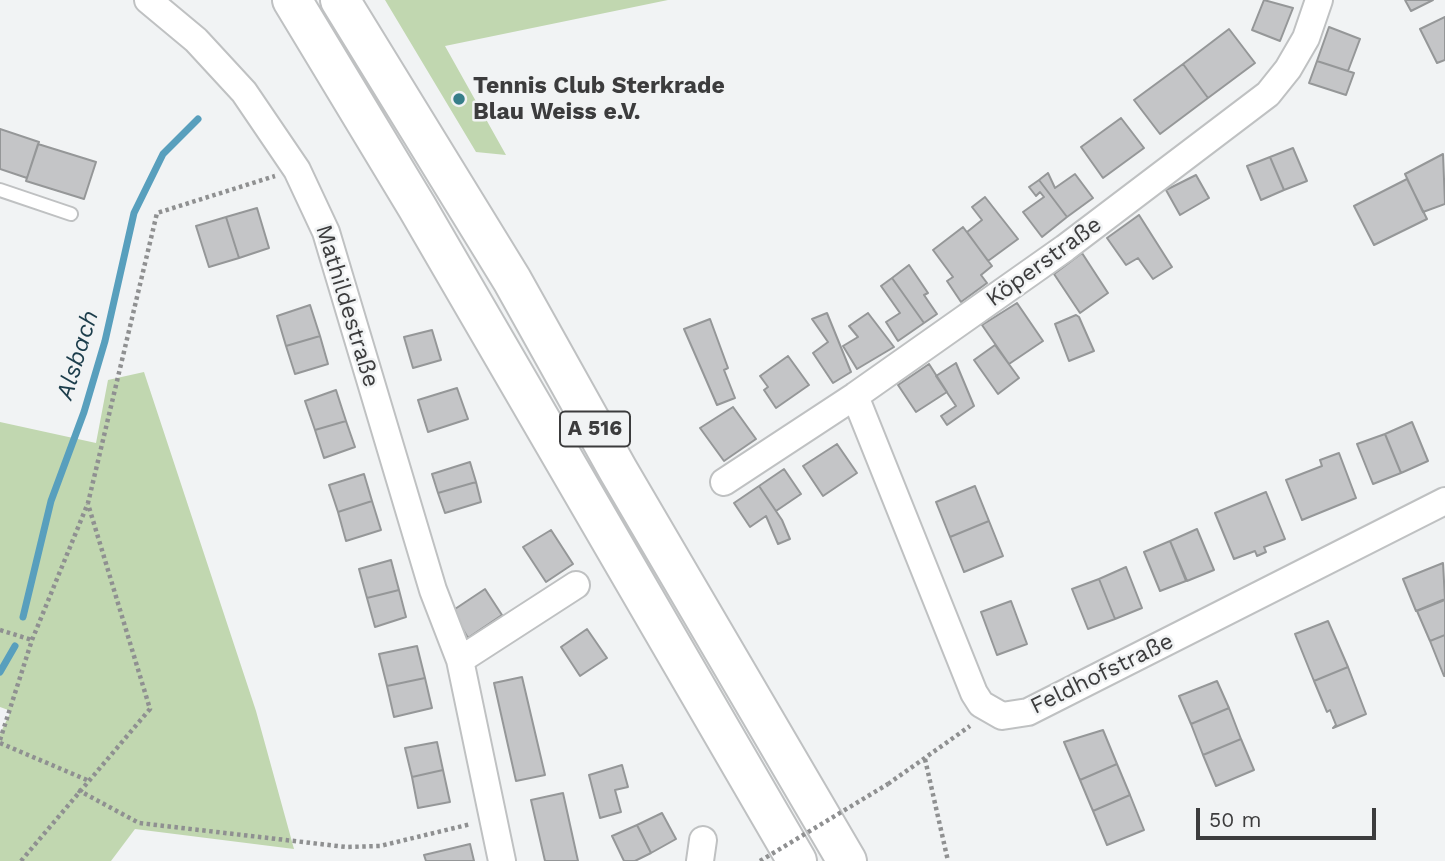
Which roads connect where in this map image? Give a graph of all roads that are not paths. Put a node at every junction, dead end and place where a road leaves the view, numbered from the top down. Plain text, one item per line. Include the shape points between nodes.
1 (148, 0) edge
2 (292, 0) edge
3 (340, 0) edge
4 (1319, 0) edge
5 (0, 190) edge
6 (71, 214) dead end
7 (855, 396) junction
8 (724, 482) dead end
9 (1445, 501) edge
10 (576, 584) dead end
11 (460, 660) junction
12 (502, 861) edge
13 (797, 861) edge
14 (847, 861) edge

1 - 11 street, Mathildestraße via 196,40 244,92 297,170 326,232 433,590
2 - 13 highway, A 516
3 - 14 highway, A 516 via 512,280
4 - 7 street, Köperstraße via 1306,38 1268,94 1065,248
5 - 6 lane
7 - 8 street, Köperstraße
7 - 9 street, Feldhofstraße via 974,693 989,711 1002,716 1028,712
10 - 11 street
11 - 12 street, Mathildestraße

